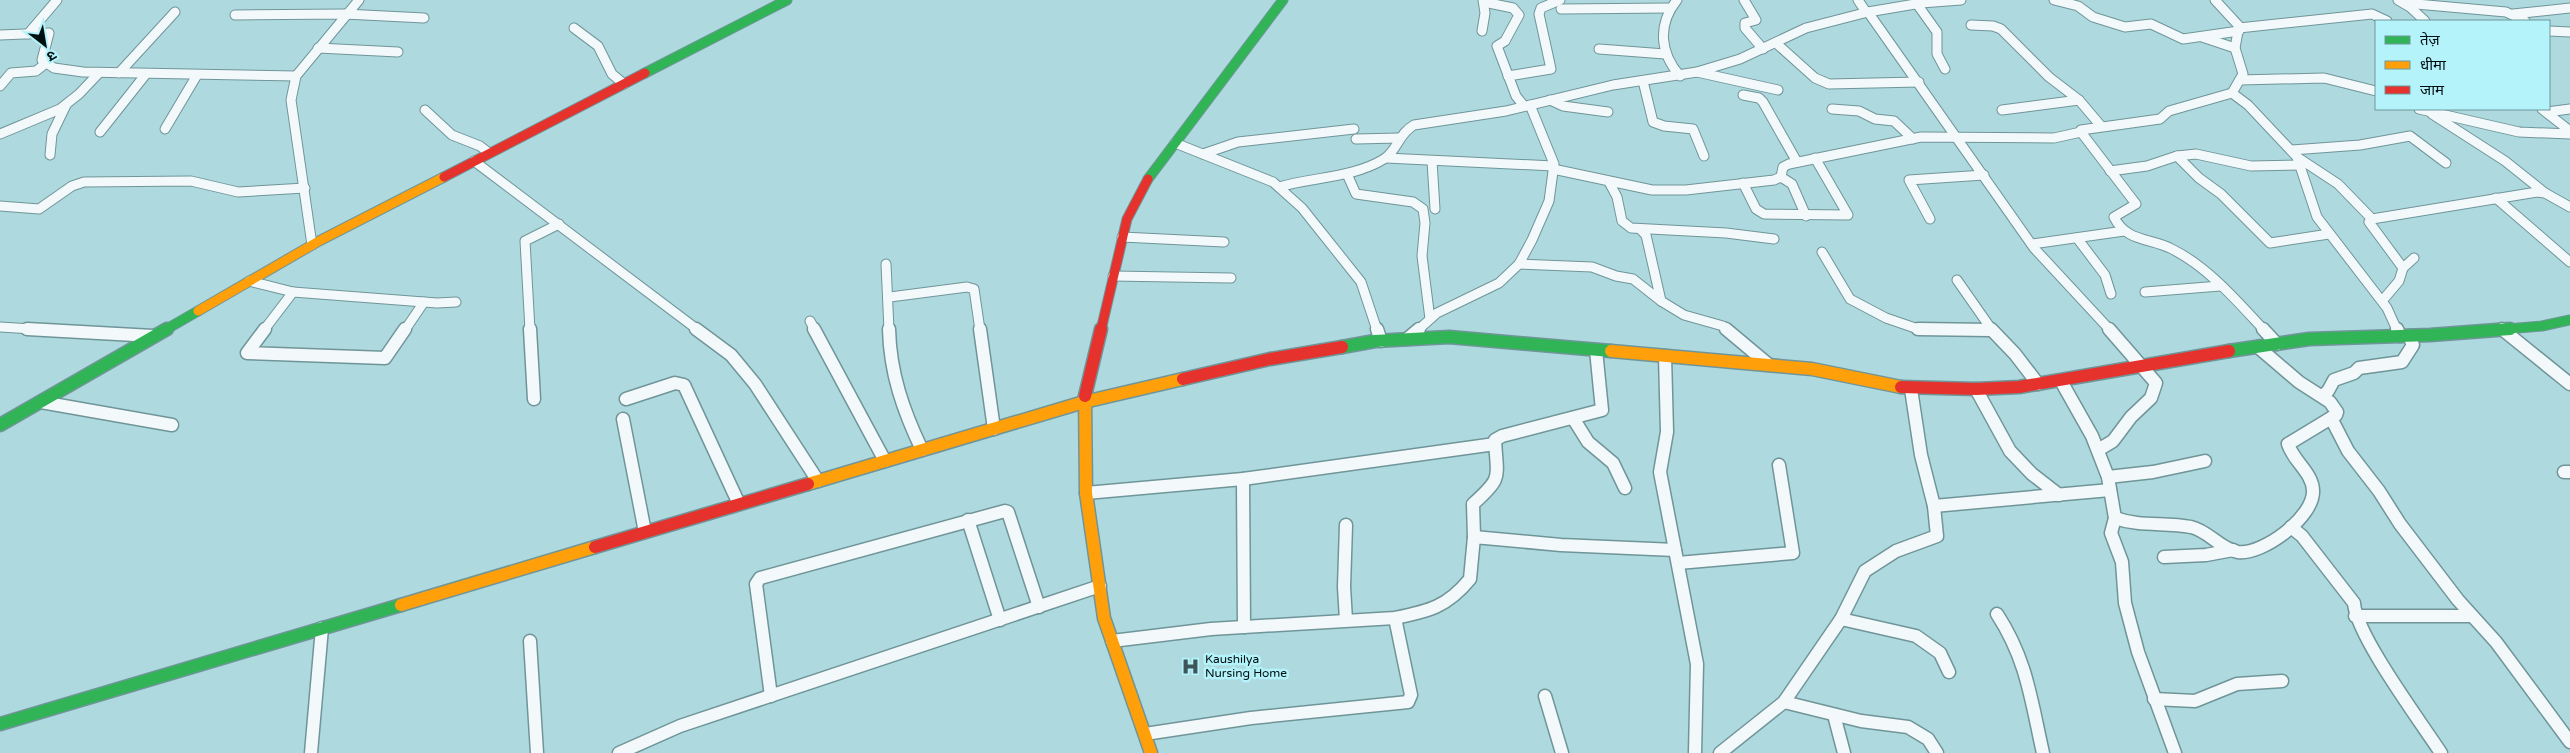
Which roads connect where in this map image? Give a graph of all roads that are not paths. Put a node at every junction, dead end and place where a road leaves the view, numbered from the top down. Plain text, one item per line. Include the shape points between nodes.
1 (57, 0) edge
2 (359, 0) edge
3 (786, 0) edge
4 (1283, 0) edge
5 (1676, 0) edge
6 (1744, 0) edge
7 (1858, 0) edge
8 (1961, 0) edge
9 (2054, 0) edge
10 (2215, 0) edge
11 (2538, 0) edge
12 (1483, 1) edge
13 (2401, 2) edge
14 (1560, 4) edge
15 (1917, 4) junction
16 (1669, 8) junction
17 (2548, 8) junction
18 (2570, 8) edge
19 (175, 12) dead end
20 (1867, 12) junction
21 (345, 14) junction
22 (2513, 14) junction
23 (235, 15) dead end
24 (424, 18) dead end
25 (2385, 20) edge
26 (2424, 20) edge
27 (2523, 20) edge
28 (1971, 25) dead end
29 (574, 28) dead end
30 (2239, 29) junction
31 (1482, 31) dead end
32 (2550, 31) edge
33 (2570, 32) edge
34 (28, 34) junction
35 (0, 35) edge
36 (2201, 36) junction
37 (1776, 43) junction
38 (318, 48) junction
39 (2235, 48) junction
40 (1598, 49) dead end
41 (1763, 49) junction
42 (398, 52) dead end
43 (1666, 54) junction
44 (45, 64) junction
45 (1945, 69) dead end
46 (1697, 72) junction
47 (99, 73) junction
48 (119, 73) junction
49 (146, 74) junction
50 (197, 75) junction
51 (296, 76) junction
52 (1508, 76) junction
53 (1680, 76) junction
54 (2240, 80) junction
55 (1642, 81) junction
56 (1919, 82) junction
57 (624, 84) junction
58 (0, 86) edge
59 (1778, 90) dead end
60 (2375, 91) edge
61 (2232, 93) junction
62 (1743, 95) dead end
63 (1550, 100) junction
64 (2079, 100) junction
65 (67, 104) junction
66 (1527, 106) junction
67 (2570, 108) edge
68 (1832, 109) dead end
69 (425, 110) dead end
70 (2002, 110) dead end
71 (2423, 110) edge
72 (2545, 111) edge
73 (1608, 112) dead end
74 (2430, 112) junction
75 (2102, 126) junction
76 (165, 129) dead end
77 (100, 132) dead end
78 (2081, 132) junction
79 (2570, 133) edge
80 (0, 134) edge
81 (1957, 136) junction
82 (1399, 138) junction
83 (1913, 138) junction
84 (1175, 143) junction
85 (489, 153) junction
86 (1204, 154) junction
87 (50, 155) dead end
88 (1704, 156) dead end
89 (2177, 156) junction
90 (2297, 157) junction
91 (1386, 158) junction
92 (1816, 158) junction
93 (474, 161) junction
94 (1432, 161) junction
95 (1797, 162) junction
96 (2446, 163) dead end
97 (1553, 168) junction
98 (2110, 171) junction
99 (1347, 174) junction
100 (1984, 175) junction
101 (1781, 177) junction
102 (1609, 182) junction
103 (1743, 183) junction
104 (1278, 187) junction
105 (305, 188) junction
106 (2545, 193) junction
107 (2496, 198) junction
108 (0, 206) edge
109 (2570, 207) edge
110 (1435, 209) dead end
111 (1806, 216) junction
112 (1930, 219) dead end
113 (2372, 219) junction
114 (559, 224) junction
115 (1641, 230) junction
116 (2124, 231) junction
117 (2329, 234) junction
118 (1122, 238) junction
119 (2077, 238) junction
120 (1774, 239) dead end
121 (1224, 242) dead end
122 (2032, 244) junction
123 (312, 245) junction
124 (1822, 252) dead end
125 (2414, 258) dead end
126 (2570, 262) edge
127 (886, 264) dead end
128 (1519, 264) junction
129 (2403, 268) junction
130 (1113, 276) junction
131 (1232, 278) dead end
132 (1957, 280) dead end
133 (249, 281) junction
134 (2220, 286) junction
135 (294, 292) junction
136 (2145, 292) dead end
137 (2111, 294) dead end
138 (890, 297) junction
139 (1661, 301) junction
140 (2382, 301) junction
141 (424, 302) junction
142 (456, 302) dead end
143 (1430, 319) junction
144 (2570, 320) edge
145 (810, 321) dead end
146 (0, 327) edge
147 (2502, 329) junction
148 (1991, 330) junction
149 (154, 336) junction
150 (2405, 336) junction
151 (1407, 339) junction
152 (1381, 341) junction
153 (2277, 344) junction
154 (2258, 347) junction
155 (1596, 350) junction
156 (1665, 356) junction
157 (1770, 365) junction
158 (2140, 367) junction
159 (2061, 381) junction
160 (2038, 384) junction
161 (2570, 384) edge
162 (1911, 389) junction
163 (1976, 389) junction
164 (2322, 396) junction
165 (534, 399) dead end
166 (626, 399) dead end
167 (41, 402) junction
168 (1084, 402) junction
169 (1573, 418) junction
170 (2331, 418) junction
171 (622, 419) dead end
172 (0, 425) edge
173 (172, 425) dead end
174 (994, 429) junction
175 (1495, 444) junction
176 (922, 450) junction
177 (2098, 450) junction
178 (885, 461) junction
179 (2205, 461) dead end
180 (1779, 465) dead end
181 (1243, 479) junction
182 (818, 481) junction
183 (2109, 484) junction
184 (1625, 488) dead end
185 (1086, 492) junction
186 (2059, 495) junction
187 (739, 504) junction
188 (1934, 506) junction
189 (2114, 518) junction
190 (968, 520) junction
191 (1346, 525) dead end
192 (2291, 527) junction
193 (645, 532) junction
194 (1474, 537) junction
195 (2232, 550) junction
196 (1677, 556) junction
197 (2164, 557) dead end
198 (1100, 586) junction
199 (1040, 606) junction
200 (1997, 614) dead end
201 (2355, 616) junction
202 (2472, 616) junction
203 (1395, 618) junction
204 (1841, 619) junction
205 (1000, 620) junction
206 (1346, 620) junction
207 (1244, 627) junction
208 (322, 628) junction
209 (530, 641) dead end
210 (1112, 641) junction
211 (1949, 672) dead end
212 (2282, 681) dead end
213 (771, 696) junction
214 (1545, 696) dead end
215 (2154, 698) junction
216 (1784, 702) junction
217 (1834, 715) junction
218 (0, 724) edge
219 (1144, 734) junction
220 (2570, 742) edge
221 (311, 753) edge
222 (537, 753) edge
223 (619, 753) edge
224 (1151, 753) edge
225 (1562, 753) edge
226 (1695, 753) edge
227 (1720, 753) edge
228 (1844, 753) edge
229 (1937, 753) edge
230 (2043, 753) edge
231 (2175, 753) edge
232 (2441, 753) edge

1 - 34 street
2 - 21 street
3 - 57 street
4 - 84 street
5 - 16 street
6 - 41 street via 1756,20 1745,23 1745,28
7 - 20 street
8 - 15 street
9 - 36 street via 2078,6 2093,17 2125,27 2151,24 2176,37
10 - 30 street
11 - 17 street
12 - 31 street
12 - 52 street via 1513,8 1519,15 1505,41 1497,46
13 - 22 street
13 - 26 street
14 - 16 street
14 - 52 street via 1540,8 1539,14 1551,68
15 - 20 street
15 - 45 street via 1937,32 1937,54
16 - 43 street via 1664,21
17 - 18 street
17 - 22 street
19 - 48 street
20 - 37 street via 1806,28
20 - 56 street
21 - 23 street
21 - 24 street
21 - 38 street
22 - 27 street
25 - 30 street via 2372,14
28 - 64 street via 2001,29 2049,77
29 - 57 street via 598,46 612,74
30 - 36 street
30 - 39 street
32 - 33 street
34 - 35 street
34 - 44 street via 50,34 42,55
36 - 39 street
37 - 41 street
37 - 56 street via 1815,78 1829,84
38 - 42 street
38 - 51 street
39 - 54 street via 2242,67
40 - 43 street
41 - 46 street
43 - 53 street
44 - 47 street via 64,70
44 - 58 street via 36,71 11,73
46 - 53 street
46 - 59 street
47 - 48 street
47 - 65 street
48 - 49 street
49 - 50 street
49 - 77 street
50 - 51 street
50 - 76 street
51 - 105 street via 290,100
52 - 66 street via 1516,96
53 - 55 street
54 - 60 street via 2324,78
54 - 61 street
55 - 63 street via 1613,84
55 - 88 street via 1653,122 1693,129
56 - 81 street
57 - 85 street
61 - 75 street via 2169,111 2160,119
61 - 90 street via 2248,105
62 - 95 street via 1763,102
63 - 66 street
63 - 73 street via 1565,108 1596,108
64 - 70 street
64 - 75 street
65 - 80 street
65 - 87 street via 52,134
66 - 82 street via 1414,124 1403,130
66 - 97 street
67 - 72 street
68 - 83 street via 1859,111 1875,120 1894,121
69 - 85 street via 452,135
71 - 74 street
72 - 79 street
74 - 79 street via 2518,132
74 - 106 street via 2522,172
75 - 78 street
78 - 81 street via 2054,138
78 - 98 street
81 - 83 street
81 - 100 street
82 - 86 street via 1355,134 1238,142
82 - 91 street
83 - 92 street
84 - 86 street
84 - 118 street via 1148,180 1126,219
85 - 93 street
86 - 104 street via 1262,177
89 - 90 street via 2206,154 2251,166
89 - 98 street via 2147,166
89 - 117 street via 2199,178 2222,194 2270,242
90 - 96 street via 2410,136
90 - 113 street via 2327,173 2363,206
90 - 117 street via 2313,209
91 - 94 street
91 - 99 street
92 - 95 street
92 - 111 street via 1848,215 1842,218
93 - 114 street
93 - 123 street
94 - 97 street
94 - 110 street
95 - 101 street via 1783,167
97 - 102 street
97 - 128 street via 1549,201
98 - 116 street via 2136,204 2114,217
99 - 104 street via 1308,178
99 - 143 street via 1356,194 1413,202 1423,210 1422,256
100 - 112 street via 1909,180
100 - 122 street
101 - 103 street
101 - 111 street via 1792,184
102 - 103 street via 1652,190
102 - 115 street via 1617,197 1622,221
103 - 111 street via 1760,212
104 - 152 street via 1311,217 1360,282
105 - 108 street via 238,192 191,181 84,182 72,186 39,209
105 - 123 street
106 - 107 street
106 - 109 street
107 - 113 street
107 - 126 street
113 - 129 street via 2369,222
114 - 165 street via 525,241
114 - 182 street via 731,355 755,384
115 - 120 street via 1726,233
115 - 139 street via 1646,235
116 - 119 street
116 - 134 street via 2130,236 2170,248 2198,266
117 - 140 street
118 - 121 street
118 - 130 street
119 - 122 street
119 - 137 street via 2105,275
122 - 158 street via 2120,340
123 - 133 street
124 - 148 street via 1850,299 1886,318 1922,330
125 - 129 street
127 - 138 street
128 - 139 street via 1592,267 1633,278
128 - 143 street via 1499,283 1436,313
129 - 140 street via 2399,281
130 - 131 street
130 - 168 street
132 - 148 street
133 - 135 street
133 - 149 street
134 - 136 street
134 - 153 street
135 - 141 street
135 - 141 street via 247,353 385,358
138 - 174 street via 967,287 974,290
138 - 176 street via 890,357 896,386 902,408
139 - 157 street via 1684,314 1724,326
140 - 150 street
141 - 142 street
143 - 151 street
144 - 147 street
145 - 178 street
146 - 149 street
147 - 150 street
147 - 161 street
148 - 160 street via 2016,354
149 - 167 street
150 - 153 street via 2310,339
150 - 164 street via 2413,345 2402,362 2359,368 2334,380
151 - 152 street
151 - 155 street via 1448,337
152 - 168 street via 1270,359
153 - 154 street
154 - 158 street
154 - 164 street via 2299,382
155 - 156 street
155 - 169 street via 1602,410
156 - 157 street
156 - 196 street via 1667,432 1660,472
157 - 162 street via 1812,369
158 - 159 street
158 - 177 street via 2156,383 2154,397 2131,417 2111,444
159 - 160 street
159 - 177 street
160 - 163 street
162 - 163 street
162 - 188 street
163 - 186 street via 2010,451
164 - 170 street via 2337,412
166 - 187 street via 675,383 684,385
167 - 172 street
167 - 173 street
168 - 174 street
168 - 185 street
169 - 175 street via 1502,436 1495,440
169 - 184 street via 1588,442 1613,463
170 - 192 street via 2288,444 2313,488 2311,504
170 - 202 street via 2348,451 2393,515
171 - 193 street
174 - 176 street
175 - 181 street
175 - 194 street via 1497,478 1494,485 1473,504
176 - 178 street
177 - 183 street
178 - 182 street
179 - 183 street
180 - 196 street via 1792,553
181 - 185 street
181 - 207 street
182 - 187 street
183 - 186 street
183 - 189 street
185 - 198 street
186 - 188 street
187 - 193 street
188 - 204 street via 1937,536 1896,551 1865,572
189 - 195 street via 2135,526 2191,527
189 - 215 street via 2111,534 2122,562 2125,603
190 - 199 street via 1008,512
190 - 205 street
190 - 213 street via 757,581
191 - 206 street
192 - 195 street via 2262,546 2241,552
192 - 201 street via 2302,536 2354,603
193 - 208 street
194 - 196 street
194 - 203 street via 1470,579 1460,591 1443,605
195 - 197 street
196 - 226 street via 1697,664
198 - 199 street
198 - 210 street via 1104,618
199 - 205 street
200 - 230 street via 2013,639 2024,667
201 - 202 street
201 - 232 street
202 - 220 street via 2501,649
203 - 206 street
203 - 219 street via 1410,696 1408,702 1251,718
204 - 211 street via 1916,636 1940,653
204 - 216 street
205 - 213 street
206 - 207 street
207 - 210 street
208 - 218 street
208 - 221 street
209 - 222 street
210 - 219 street
212 - 215 street via 2237,684 2195,701
213 - 223 street via 680,726
214 - 225 street
215 - 231 street
216 - 217 street
216 - 227 street
217 - 228 street
217 - 229 street via 1878,725 1908,727 1928,739
219 - 224 street

